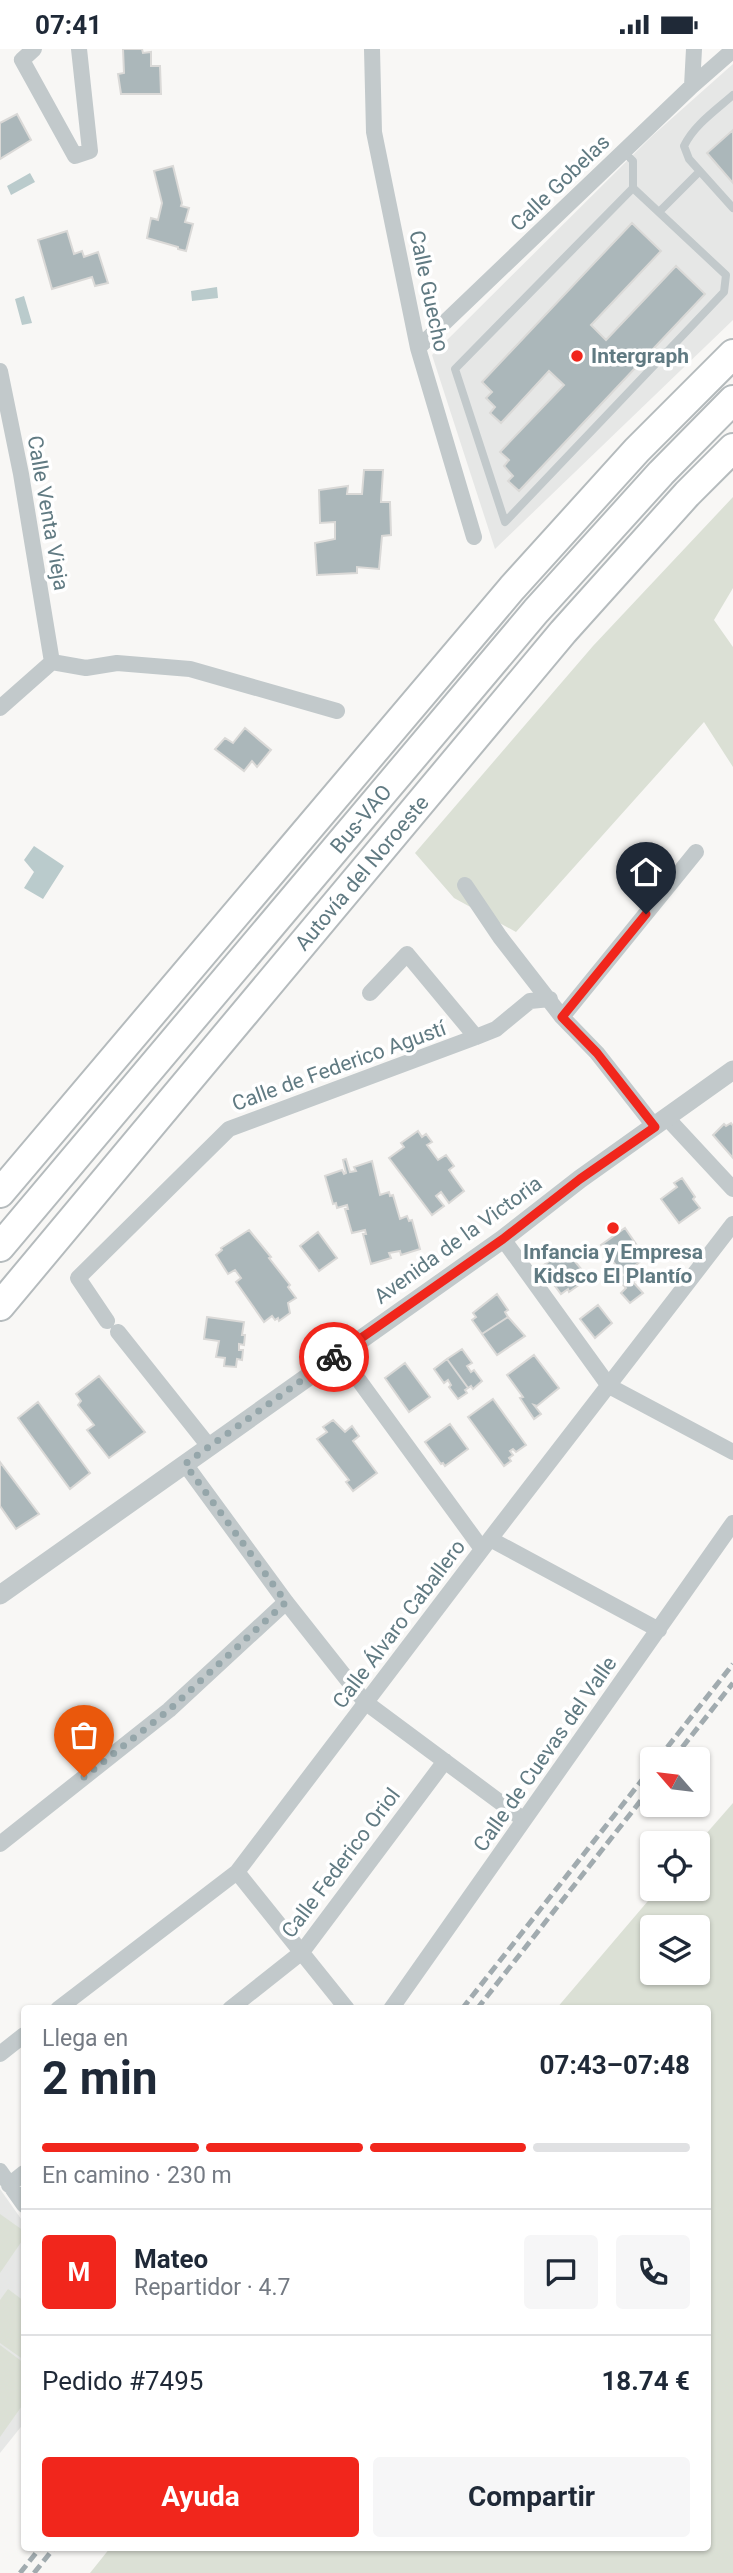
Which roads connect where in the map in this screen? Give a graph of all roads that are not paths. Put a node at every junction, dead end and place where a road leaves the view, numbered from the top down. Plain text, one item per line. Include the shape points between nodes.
1 (34, 49) edge
2 (79, 49) edge
3 (372, 49) edge
4 (694, 49) edge
5 (733, 50) edge
6 (692, 86) junction
7 (733, 95) edge
8 (623, 151) junction
9 (699, 172) junction
10 (633, 188) junction
11 (733, 208) edge
12 (659, 212) junction
13 (418, 348) junction
14 (733, 354) edge
15 (0, 371) edge
16 (733, 400) edge
17 (733, 448) edge
18 (474, 537) dead end
19 (52, 661) junction
20 (0, 708) edge
21 (337, 712) dead end
22 (696, 852) dead end
23 (465, 885) dead end
24 (370, 993) dead end
25 (550, 999) junction
26 (562, 1017) junction
27 (476, 1037) junction
28 (733, 1070) edge
29 (661, 1123) junction
30 (733, 1189) edge
31 (0, 1193) edge
32 (733, 1224) edge
33 (503, 1239) junction
34 (0, 1249) edge
35 (0, 1306) edge
36 (339, 1353) junction
37 (608, 1386) junction
38 (208, 1445) junction
39 (733, 1452) edge
40 (185, 1464) junction
41 (733, 1523) edge
42 (486, 1544) junction
43 (0, 1595) edge
44 (286, 1602) junction
45 (659, 1630) junction
46 (365, 1702) junction
47 (445, 1761) junction
48 (524, 1820) junction
49 (0, 1844) edge
50 (237, 1871) junction
51 (302, 1952) junction
52 (63, 2005) edge
53 (235, 2005) edge
54 (345, 2005) edge
55 (394, 2005) edge
56 (21, 2037) edge
57 (0, 2054) edge
58 (0, 2171) edge
59 (21, 2175) edge
60 (9, 2185) junction
61 (21, 2201) edge

1 - 2 street via 22,60 75,156 90,151
3 - 13 street, Calle Guecho via 374,132
4 - 6 street
5 - 6 street, Calle Gobelas
6 - 8 street, Calle Gobelas
7 - 9 lane via 697,127 684,146
8 - 10 lane via 633,161
8 - 13 street, Calle Gobelas
9 - 11 lane
9 - 12 lane
10 - 12 lane
10 - 12 lane via 455,369 505,521 724,292 726,275
13 - 18 street, Calle Guecho
14 - 31 highway via 636,450 512,588
15 - 19 street, Calle Venta Vieja
16 - 34 highway, Bus-VAO via 536,611
17 - 35 highway, Autovía del Noroeste via 563,632
19 - 20 street
19 - 21 street via 86,668 117,663 190,669
22 - 26 street
23 - 25 street
24 - 27 street, Calle de Federico Agustí via 407,954
25 - 26 street
25 - 27 street, Calle de Federico Agustí via 530,1001 496,1029
26 - 29 street
27 - 38 street, Calle de Federico Agustí via 229,1129 78,1278
28 - 29 street, Avenida de la Victoria
29 - 30 street
29 - 33 street, Avenida de la Victoria
32 - 37 street, Calle Álvaro Caballero
33 - 36 street, Avenida de la Victoria
33 - 37 street
36 - 38 street, Avenida de la Victoria
36 - 42 street
37 - 39 street
37 - 42 street, Calle Álvaro Caballero
38 - 40 street, Avenida de la Victoria
40 - 43 street, Avenida de la Victoria
40 - 44 street
41 - 45 street, Calle de Cuevas del Valle
42 - 45 street
42 - 46 street, Calle Álvaro Caballero
44 - 46 street
44 - 49 street via 169,1710
45 - 48 street, Calle de Cuevas del Valle
46 - 47 street
46 - 50 street, Calle Álvaro Caballero
47 - 48 street
47 - 51 street, Calle Federico Oriol
48 - 55 street, Calle de Cuevas del Valle
50 - 51 street
50 - 52 street, Calle Álvaro Caballero
51 - 53 street, Calle Federico Oriol
51 - 54 street
56 - 57 street
58 - 60 street
59 - 60 street
60 - 61 street

